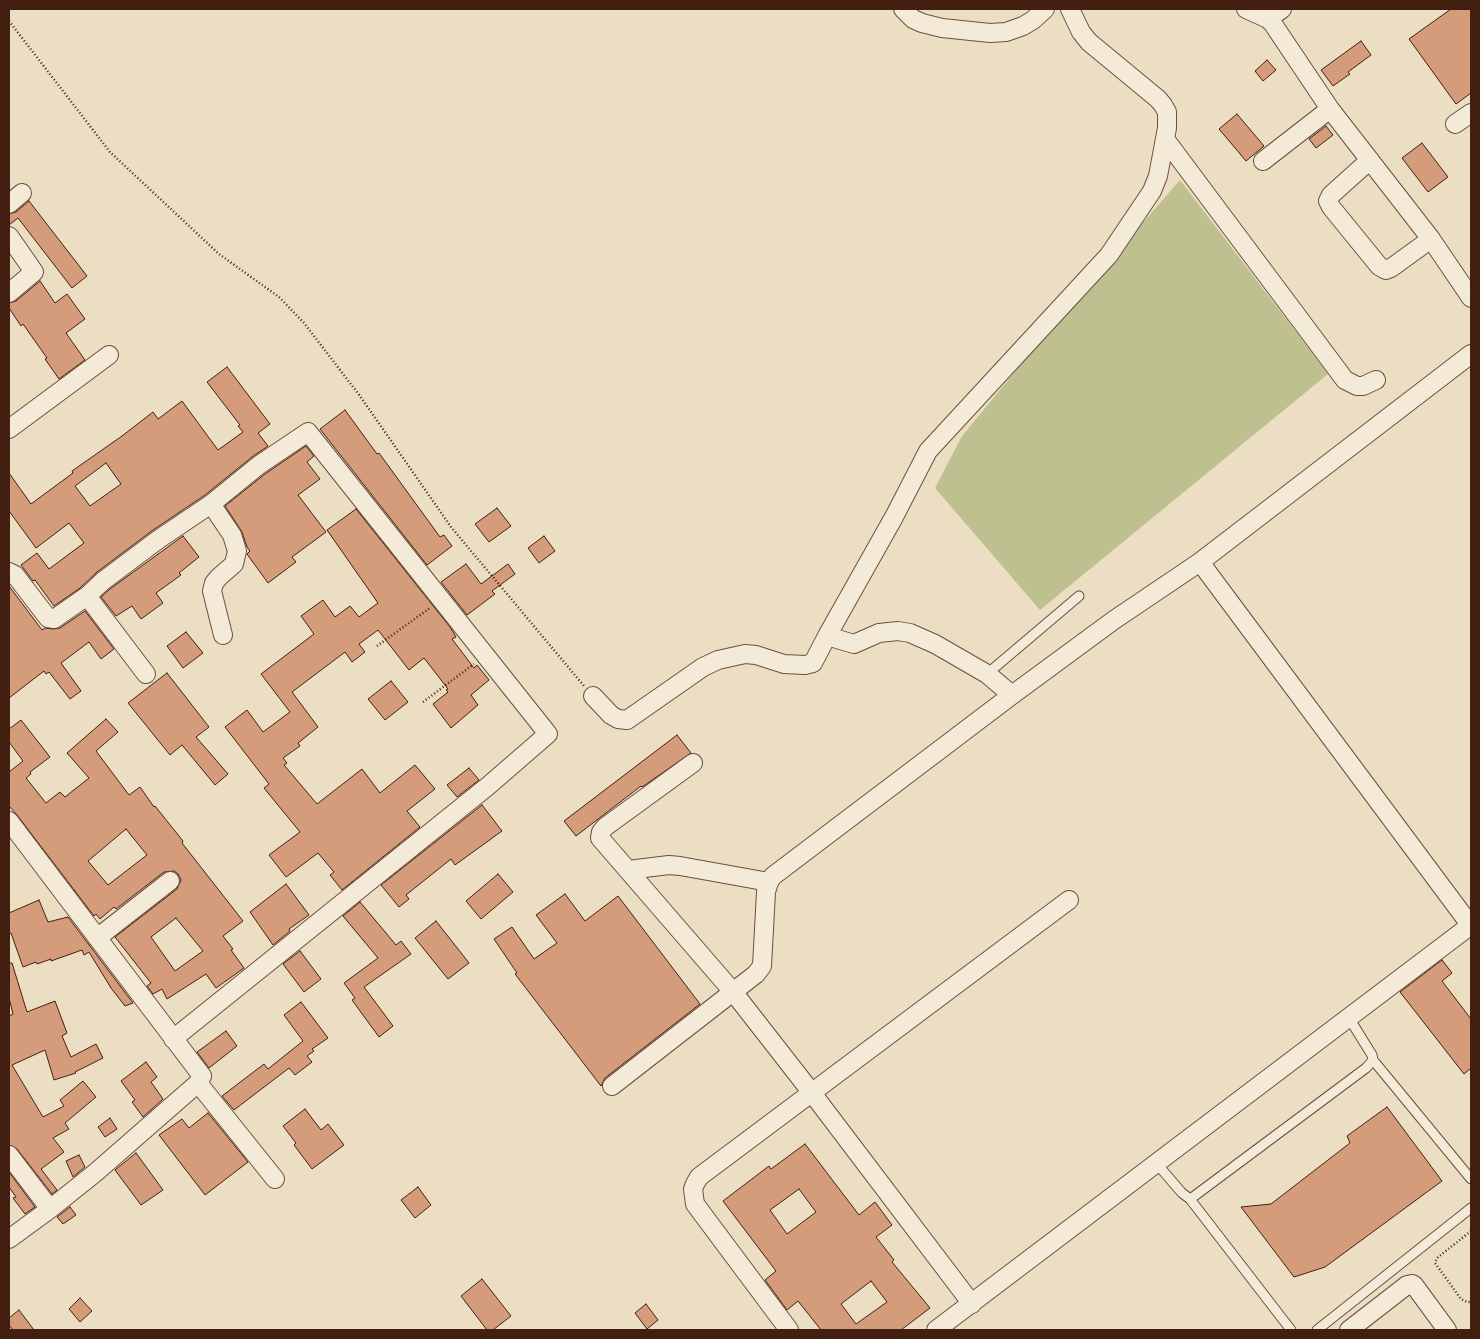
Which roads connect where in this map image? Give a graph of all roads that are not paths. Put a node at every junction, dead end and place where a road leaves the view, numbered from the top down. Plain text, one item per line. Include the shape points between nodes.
1 (903, 9) edge
2 (1045, 9) edge
3 (1070, 9) edge
4 (1246, 9) edge
5 (1275, 14) edge
6 (1330, 109) junction
7 (1471, 113) edge
8 (1454, 124) dead end
9 (1166, 139) junction
10 (1370, 160) junction
11 (1262, 161) dead end
12 (9, 236) edge
13 (1431, 239) junction
14 (1469, 288) edge
15 (9, 293) edge
16 (1471, 354) edge
17 (109, 355) dead end
18 (1376, 380) dead end
19 (9, 429) edge
20 (211, 504) junction
21 (1200, 562) junction
22 (9, 572) edge
23 (87, 596) junction
24 (1078, 596) dead end
25 (223, 635) dead end
26 (827, 636) junction
27 (146, 674) dead end
28 (987, 674) junction
29 (1012, 695) junction
30 (593, 696) road end
31 (693, 763) dead end
32 (9, 821) edge
33 (628, 870) junction
34 (170, 880) dead end
35 (769, 882) junction
36 (1069, 900) dead end
37 (1471, 925) edge
38 (97, 938) junction
39 (734, 993) junction
40 (1349, 1018) junction
41 (173, 1038) junction
42 (1373, 1060) junction
43 (198, 1083) junction
44 (612, 1086) dead end
45 (812, 1093) junction
46 (9, 1156) edge
47 (1157, 1164) junction
48 (275, 1179) dead end
49 (1471, 1179) edge
50 (1190, 1199) junction
51 (1471, 1208) edge
52 (50, 1210) junction
53 (9, 1239) edge
54 (972, 1304) junction
55 (789, 1330) edge
56 (936, 1330) edge
57 (1291, 1330) edge
58 (1317, 1330) edge
59 (1348, 1330) edge
60 (1446, 1330) edge

1 - 2 street via 922,23 990,33 1023,26
3 - 9 street via 1089,42 1163,105 1168,119
4 - 5 street
5 - 6 street via 1279,32
6 - 10 street
6 - 11 street
7 - 8 street
9 - 18 street via 1345,380 1357,386
9 - 26 street via 1152,191 1109,255 928,451
10 - 13 street
10 - 13 street via 1331,195 1330,206 1378,266 1386,270
12 - 15 street via 34,272
13 - 14 street
16 - 21 street
17 - 19 street
20 - 23 street via 159,539
20 - 25 street via 232,535 237,551 234,564 216,579 212,591
20 - 41 street via 259,465 308,432 548,734 481,793
21 - 29 street
21 - 37 street
22 - 23 street via 16,575 50,620
23 - 27 street
24 - 28 lane
26 - 28 street via 854,644 887,631 910,633
26 - 30 street via 813,664 796,666 745,654 726,657 703,667 626,720 611,715
28 - 29 street
29 - 35 street
31 - 33 street via 601,832 600,838
32 - 38 street
33 - 35 street via 670,865
33 - 39 street
34 - 38 street
35 - 39 street via 762,966
36 - 45 street
37 - 40 street
38 - 41 street
39 - 44 street
39 - 45 street
40 - 42 lane via 1369,1047
40 - 47 street
41 - 43 street via 202,1076
42 - 49 lane
42 - 50 lane
43 - 48 street
43 - 52 street
45 - 54 street
45 - 55 street via 700,1177 693,1189 695,1204
46 - 52 street
47 - 50 lane
47 - 54 street
50 - 57 lane
51 - 58 lane
52 - 53 street
54 - 56 street
59 - 60 street via 1410,1284 1414,1285

